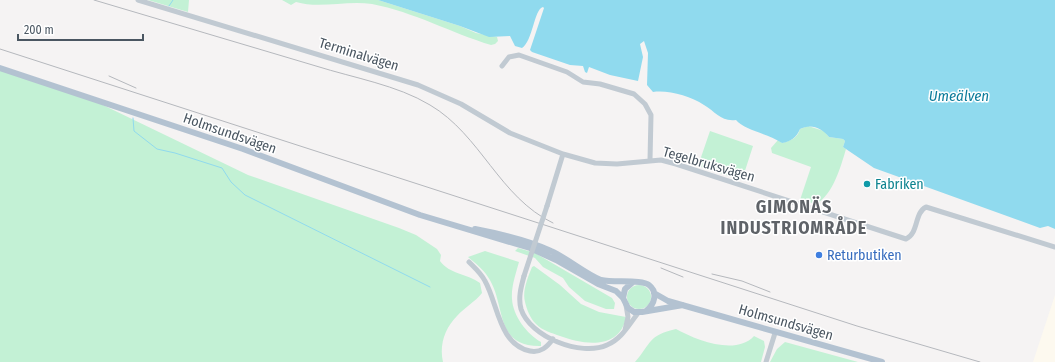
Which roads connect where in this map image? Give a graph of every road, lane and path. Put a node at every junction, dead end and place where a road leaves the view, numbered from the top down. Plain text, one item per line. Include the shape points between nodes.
1 (138, 0) edge
2 (502, 66) dead end
3 (0, 68) edge
4 (563, 154) junction
5 (650, 160) junction
6 (450, 224) junction
7 (1055, 247) edge
8 (469, 262) dead end
9 (632, 282) junction
10 (654, 293) junction
11 (623, 298) junction
12 (626, 305) junction
13 (683, 305) junction
14 (646, 310) junction
15 (639, 312) junction
16 (625, 331) junction
17 (775, 333) junction
18 (553, 339) junction
19 (766, 362) edge
20 (882, 362) edge

1 - 4 street, Terminalvägen via 418,85 461,104 510,133
2 - 5 street via 509,57 519,55 567,72 582,82 600,84 634,94 646,104 651,115
3 - 6 main road, Holmsundsvägen via 243,149
4 - 5 street, Tegelbruksvägen via 601,164
4 - 18 street, bridge via 524,276 520,298 524,316 534,329
5 - 7 street, Tegelbruksvägen via 661,160 722,178 906,239 912,235 920,212 926,207
6 - 9 main road, Holmsundsvägen via 529,242 567,259 599,279
6 - 11 main road, Holmsundsvägen via 530,248 616,291
8 - 18 street via 485,280 502,324 514,343 525,350 539,351
9 - 10 main road, Holmsundsvägen via 646,283
9 - 11 main road via 625,289
10 - 13 main road, Holmsundsvägen via 663,299
10 - 14 main road via 652,304
11 - 12 main road
12 - 15 main road via 631,310
12 - 16 street via 628,317
13 - 14 main road, Holmsundsvägen
13 - 17 main road, Holmsundsvägen
14 - 15 main road, Holmsundsvägen
15 - 16 street
16 - 18 street via 612,343 592,349 579,348
17 - 19 street
17 - 20 main road, Holmsundsvägen

